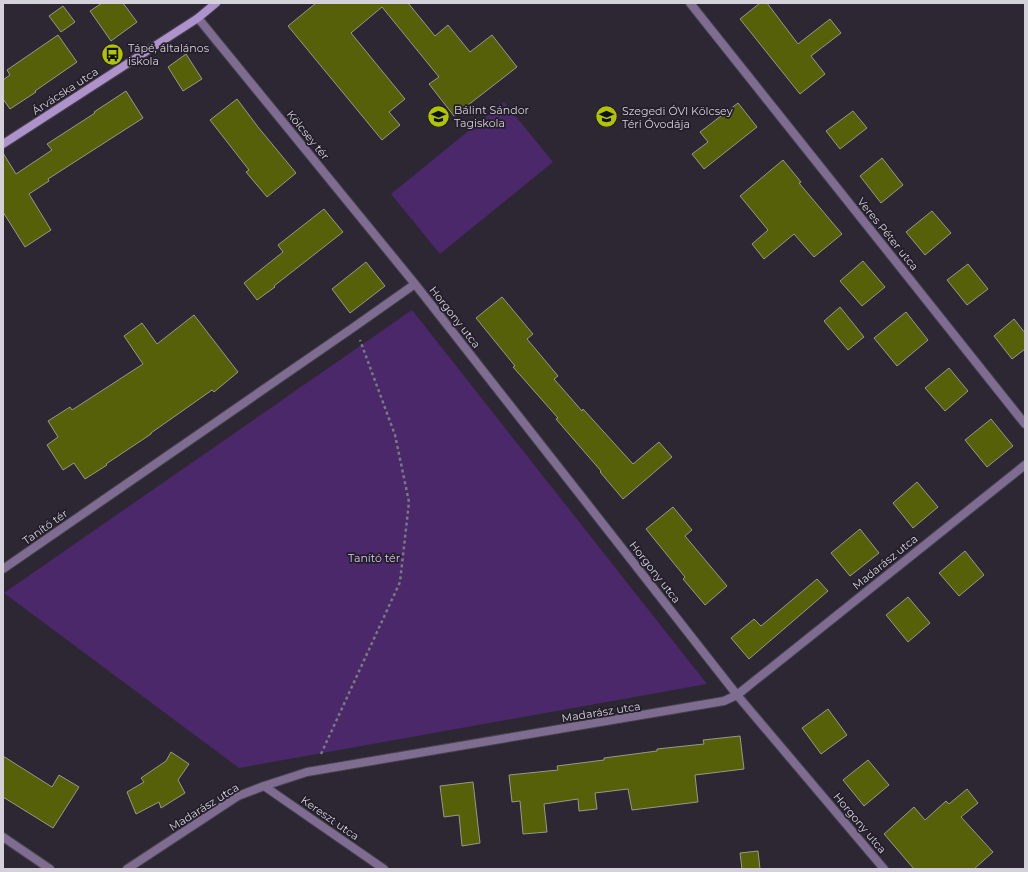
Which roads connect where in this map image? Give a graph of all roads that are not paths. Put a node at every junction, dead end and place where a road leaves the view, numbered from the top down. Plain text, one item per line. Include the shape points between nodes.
1 (216, 3) edge
2 (690, 3) edge
3 (198, 18) junction
4 (3, 144) edge
5 (415, 284) junction
6 (1025, 424) edge
7 (1025, 465) edge
8 (3, 569) edge
9 (737, 695) junction
10 (264, 786) junction
11 (3, 837) edge
12 (50, 869) edge
13 (127, 869) edge
14 (384, 869) edge
15 (884, 869) edge

1 - 3 street
2 - 6 street, Veres Péter utca
3 - 4 street, Árvácska utca
3 - 5 street, Kölcsey tér
5 - 8 street, Tanító tér
5 - 9 street, Horgony utca
7 - 9 street, Madarász utca
9 - 10 street, Madarász utca via 710,705 307,772
9 - 15 street, Horgony utca
10 - 13 street, Madarász utca via 238,796
10 - 14 street, Kereszt utca
11 - 12 street

